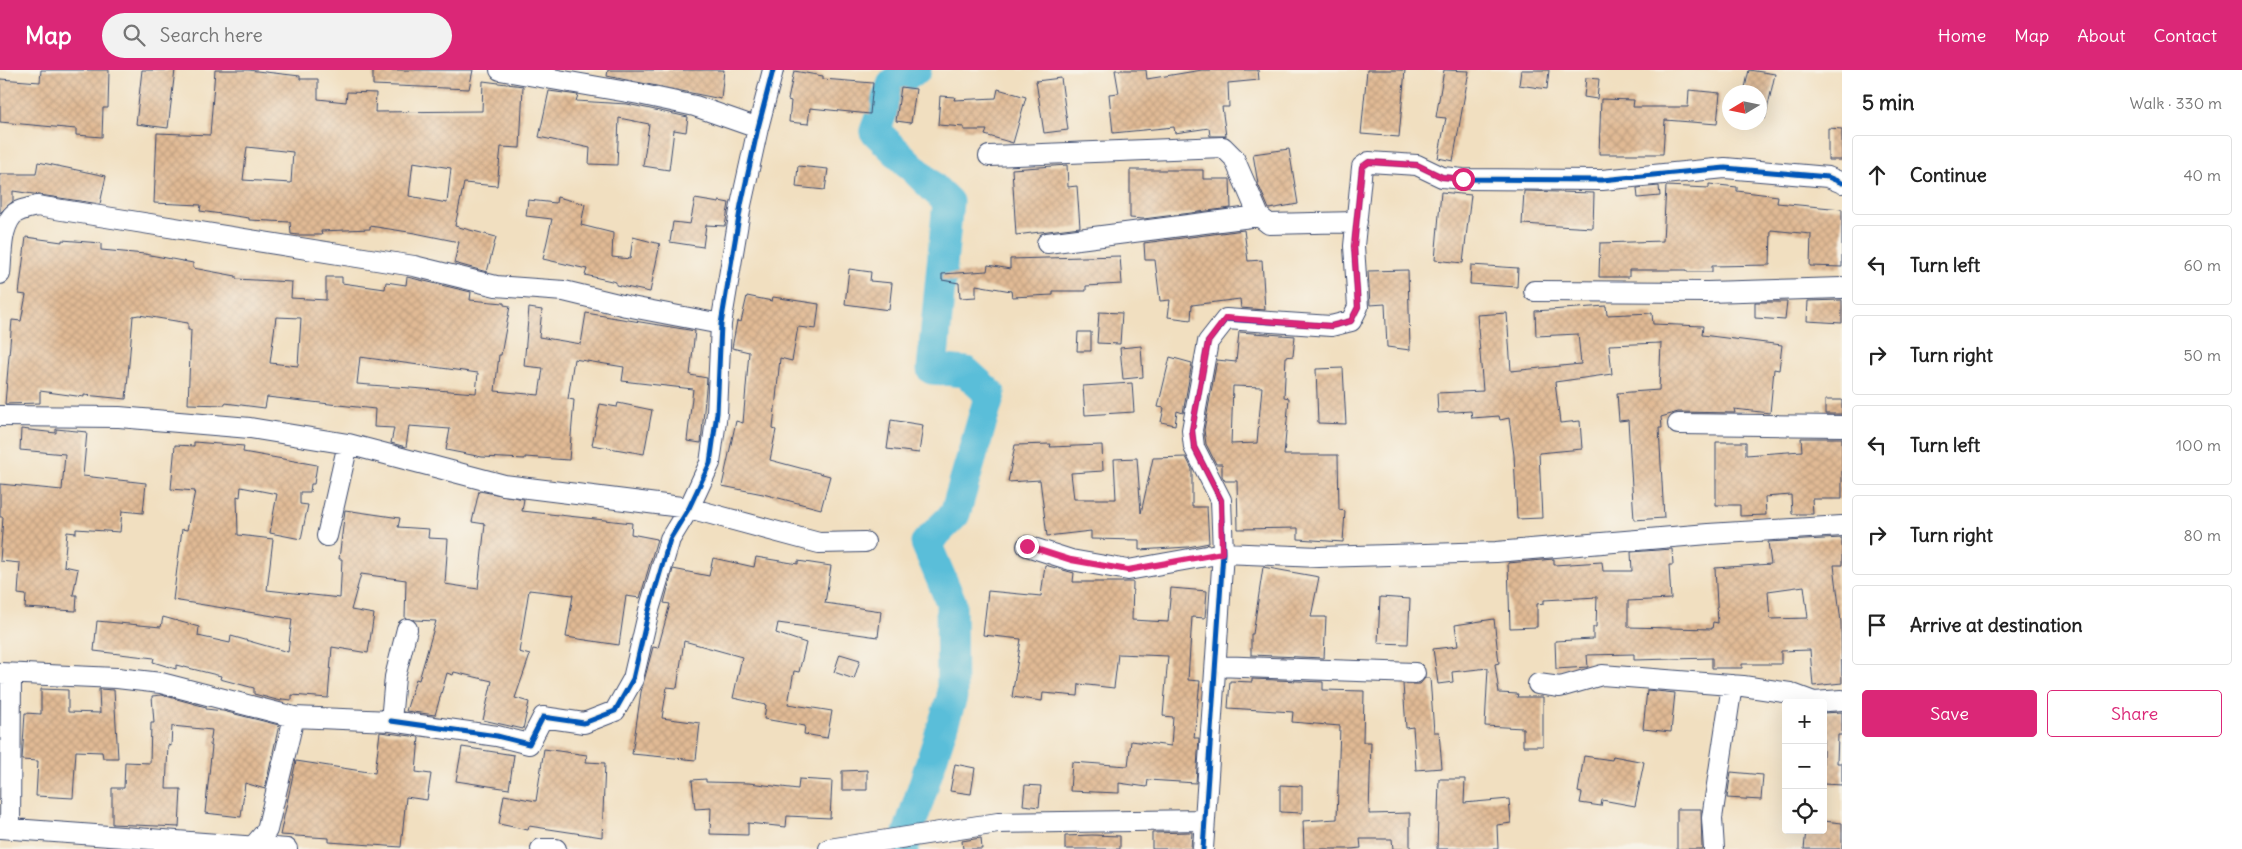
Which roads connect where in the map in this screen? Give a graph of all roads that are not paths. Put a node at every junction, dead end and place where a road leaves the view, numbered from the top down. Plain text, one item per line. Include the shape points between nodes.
1 (500, 70) edge
2 (773, 70) edge
3 (758, 128) junction
4 (989, 156) dead end
5 (1842, 182) edge
6 (1260, 216) junction
7 (1357, 222) junction
8 (1047, 243) dead end
9 (0, 274) edge
10 (1842, 288) edge
11 (1534, 290) dead end
12 (721, 324) junction
13 (0, 416) edge
14 (1678, 424) dead end
15 (1842, 426) edge
16 (348, 444) junction
17 (689, 508) junction
18 (1842, 526) edge
19 (327, 536) dead end
20 (865, 542) dead end
21 (1027, 546) dead end
22 (1222, 553) junction
23 (407, 629) dead end
24 (1216, 666) junction
25 (6, 673) edge
26 (1415, 673) dead end
27 (1538, 684) dead end
28 (1732, 685) junction
29 (1842, 700) edge
30 (294, 717) junction
31 (391, 721) junction
32 (1205, 820) junction
33 (5, 828) edge
34 (252, 847) edge
35 (287, 849) edge
36 (541, 849) edge
37 (556, 849) edge
38 (829, 849) edge
39 (1204, 849) edge
40 (1714, 849) edge

1 - 3 street via 695,106
2 - 3 street
3 - 12 street
4 - 6 street via 1223,147 1234,158
5 - 7 street via 1828,177 1725,168 1602,180 1463,179 1442,177 1417,165 1369,162 1362,167
6 - 7 street via 1269,224
6 - 8 street
7 - 22 street via 1354,246 1358,307 1351,321 1331,326 1226,318 1208,342 1192,430 1194,447 1221,500
9 - 12 street via 5,230 12,216 37,206 414,266 496,286 564,291
10 - 11 street via 1707,292
12 - 17 street via 717,413 710,463
13 - 16 street via 119,417 250,428
14 - 15 street
16 - 17 street via 504,485
16 - 19 street
17 - 20 street via 819,543
17 - 31 street via 670,539 648,610 633,679 615,711 584,723 543,718 529,744 497,736
18 - 22 street via 1496,552 1319,557
21 - 22 street via 1071,560 1128,570
22 - 24 street
23 - 31 street via 395,677
24 - 26 street
24 - 32 street
25 - 30 street via 161,683
25 - 33 street
27 - 28 street via 1560,687 1602,674
28 - 29 street via 1790,693 1814,702
28 - 40 street via 1712,818
30 - 31 street
30 - 34 street via 267,830
32 - 38 street via 998,823
32 - 39 street
33 - 34 street
34 - 35 street
36 - 37 street

